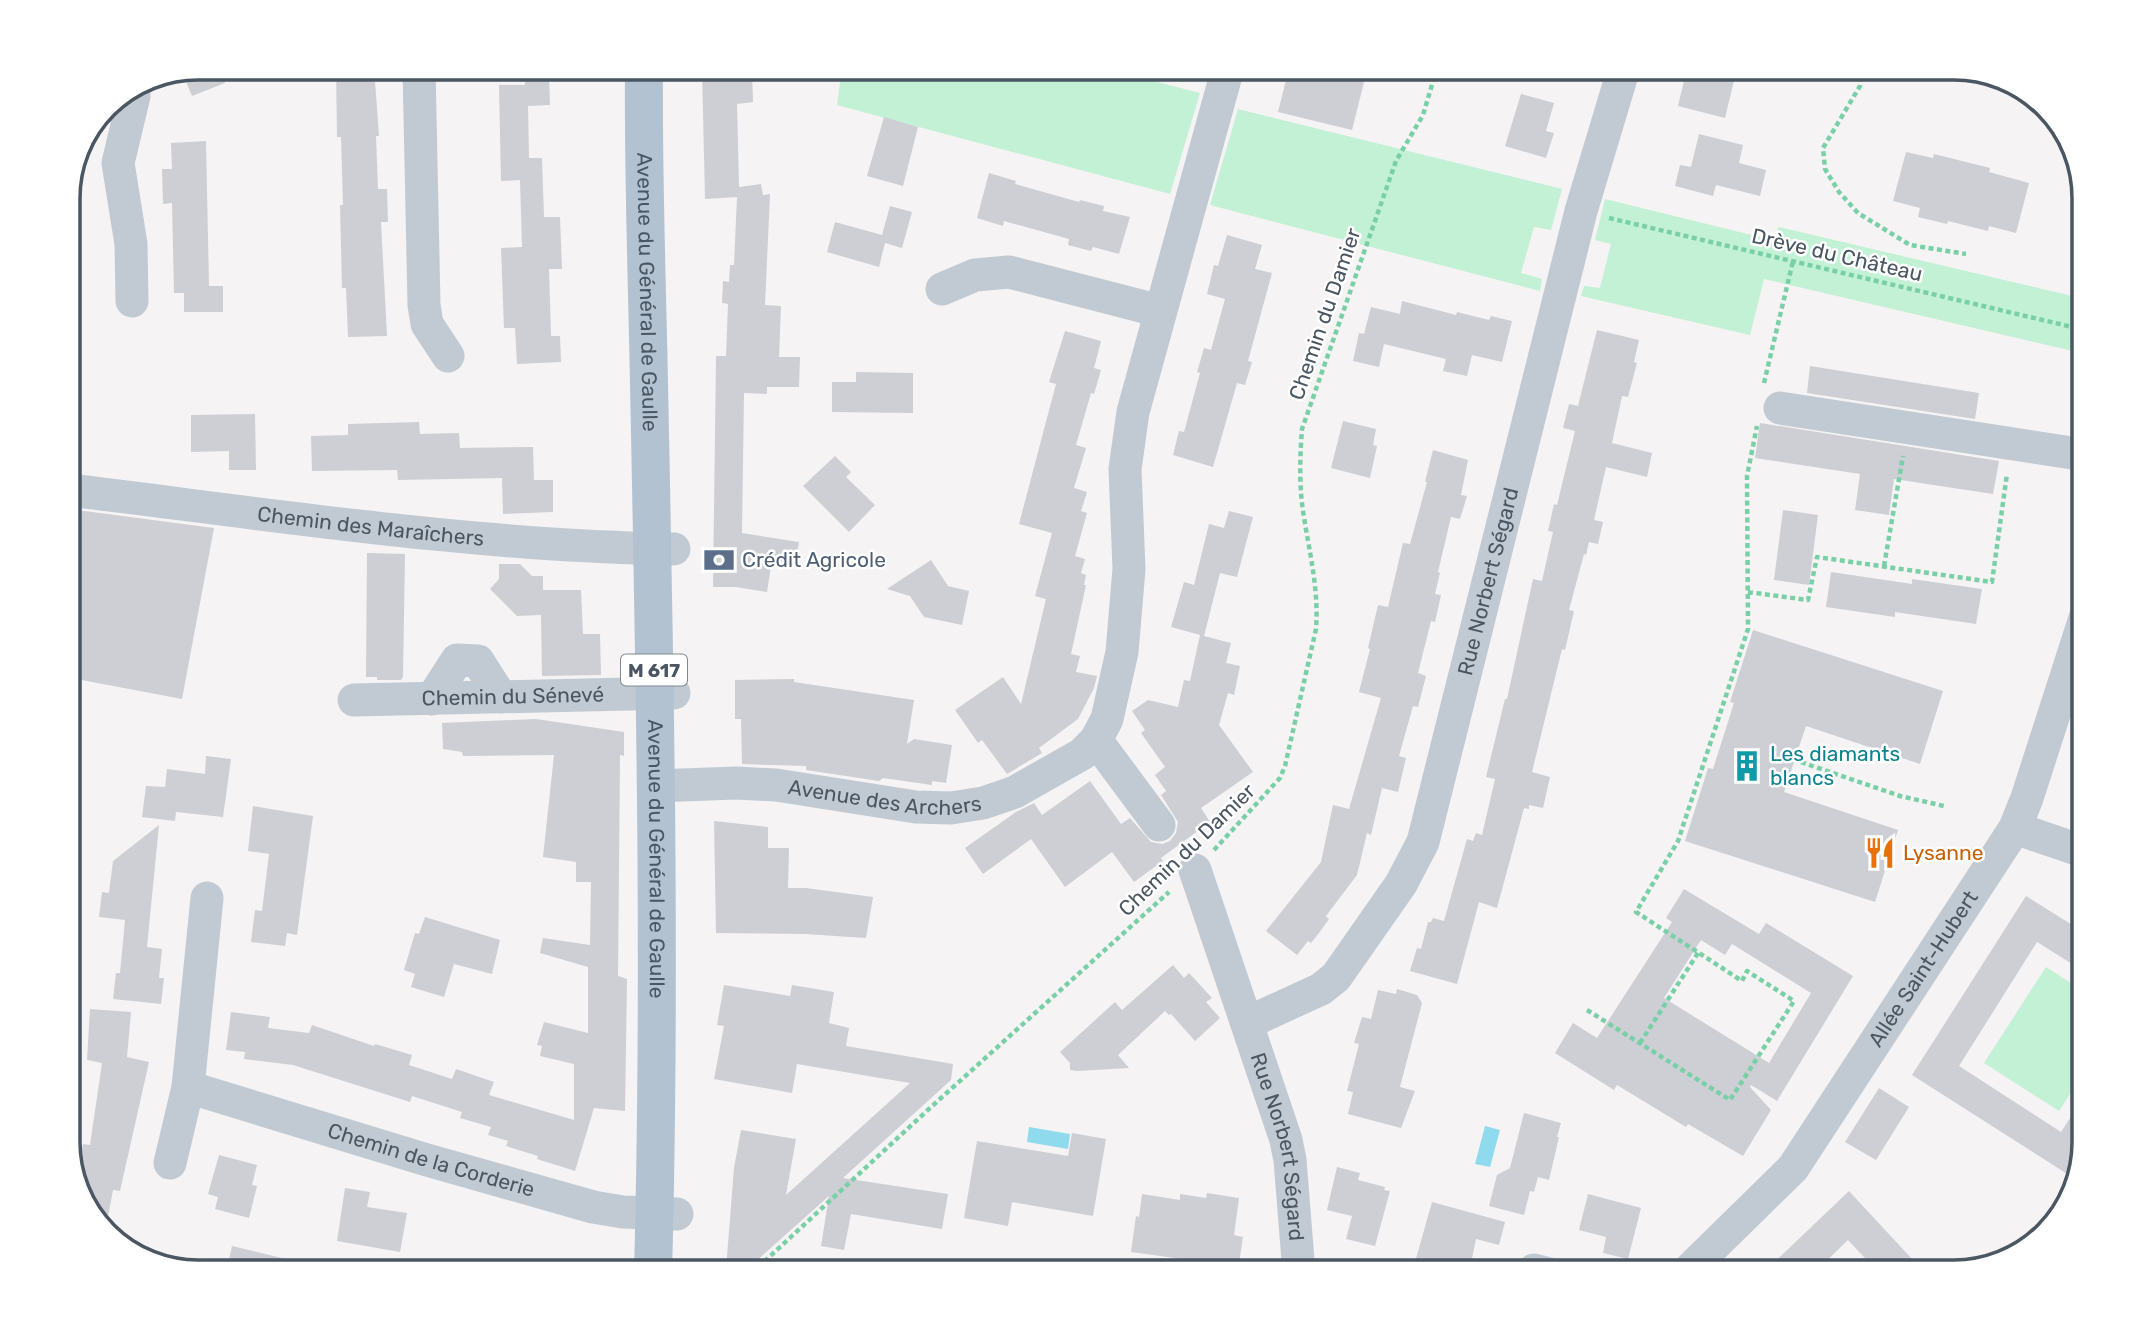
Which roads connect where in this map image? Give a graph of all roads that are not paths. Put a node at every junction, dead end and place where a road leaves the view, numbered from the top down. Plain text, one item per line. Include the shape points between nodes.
1 (419, 80) edge
2 (644, 80) edge
3 (665, 80) edge
4 (1225, 80) edge
5 (1620, 80) edge
6 (133, 100) edge
7 (943, 289) dead end
8 (132, 301) dead end
9 (1160, 311) junction
10 (448, 356) dead end
11 (1766, 406) road end
12 (2072, 453) edge
13 (81, 491) edge
14 (663, 548) junction
15 (2072, 658) edge
16 (664, 693) junction
17 (354, 700) dead end
18 (1096, 740) junction
19 (665, 785) junction
20 (1159, 825) dead end
21 (2015, 828) junction
22 (2072, 848) edge
23 (1195, 870) road end
24 (207, 898) dead end
25 (1247, 1023) junction
26 (188, 1087) junction
27 (170, 1163) dead end
28 (666, 1214) junction
29 (656, 1260) edge
30 (673, 1260) edge
31 (1298, 1260) edge
32 (1699, 1260) edge

1 - 10 street via 424,305 427,324
2 - 14 main road, Avenue du Général de Gaulle / M 617
3 - 14 main road, Avenue du Général de Gaulle / M 617
4 - 9 street, Avenue des Archers
5 - 25 street, Rue Norbert Ségard via 1581,211 1423,842 1401,884 1336,977 1321,989
6 - 8 street via 118,163 131,244
7 - 9 street via 975,275 1009,272
9 - 18 street, Avenue des Archers via 1126,454 1129,569 1122,652 1111,706
11 - 12 street
13 - 14 street, Chemin des Maraîchers via 492,538
14 - 16 main road, Avenue du Général de Gaulle / M 617
15 - 21 street, Allée Saint-Hubert
16 - 17 street, Chemin du Sénevé
16 - 19 main road, Avenue du Général de Gaulle / M 617
18 - 19 street, Avenue des Archers via 1074,760 1035,782 967,807 916,807 776,785
18 - 20 street
19 - 28 main road, Avenue du Général de Gaulle / M 617 via 679,971
21 - 22 street
21 - 32 street, Allée Saint-Hubert via 1793,1168
23 - 25 street, Rue Norbert Ségard
24 - 26 street
25 - 31 street, Rue Norbert Ségard via 1286,1140
26 - 27 street
26 - 28 street, Chemin de la Corderie via 593,1207
28 - 29 main road, Avenue du Général de Gaulle / M 617
28 - 30 main road, Avenue du Général de Gaulle / M 617

